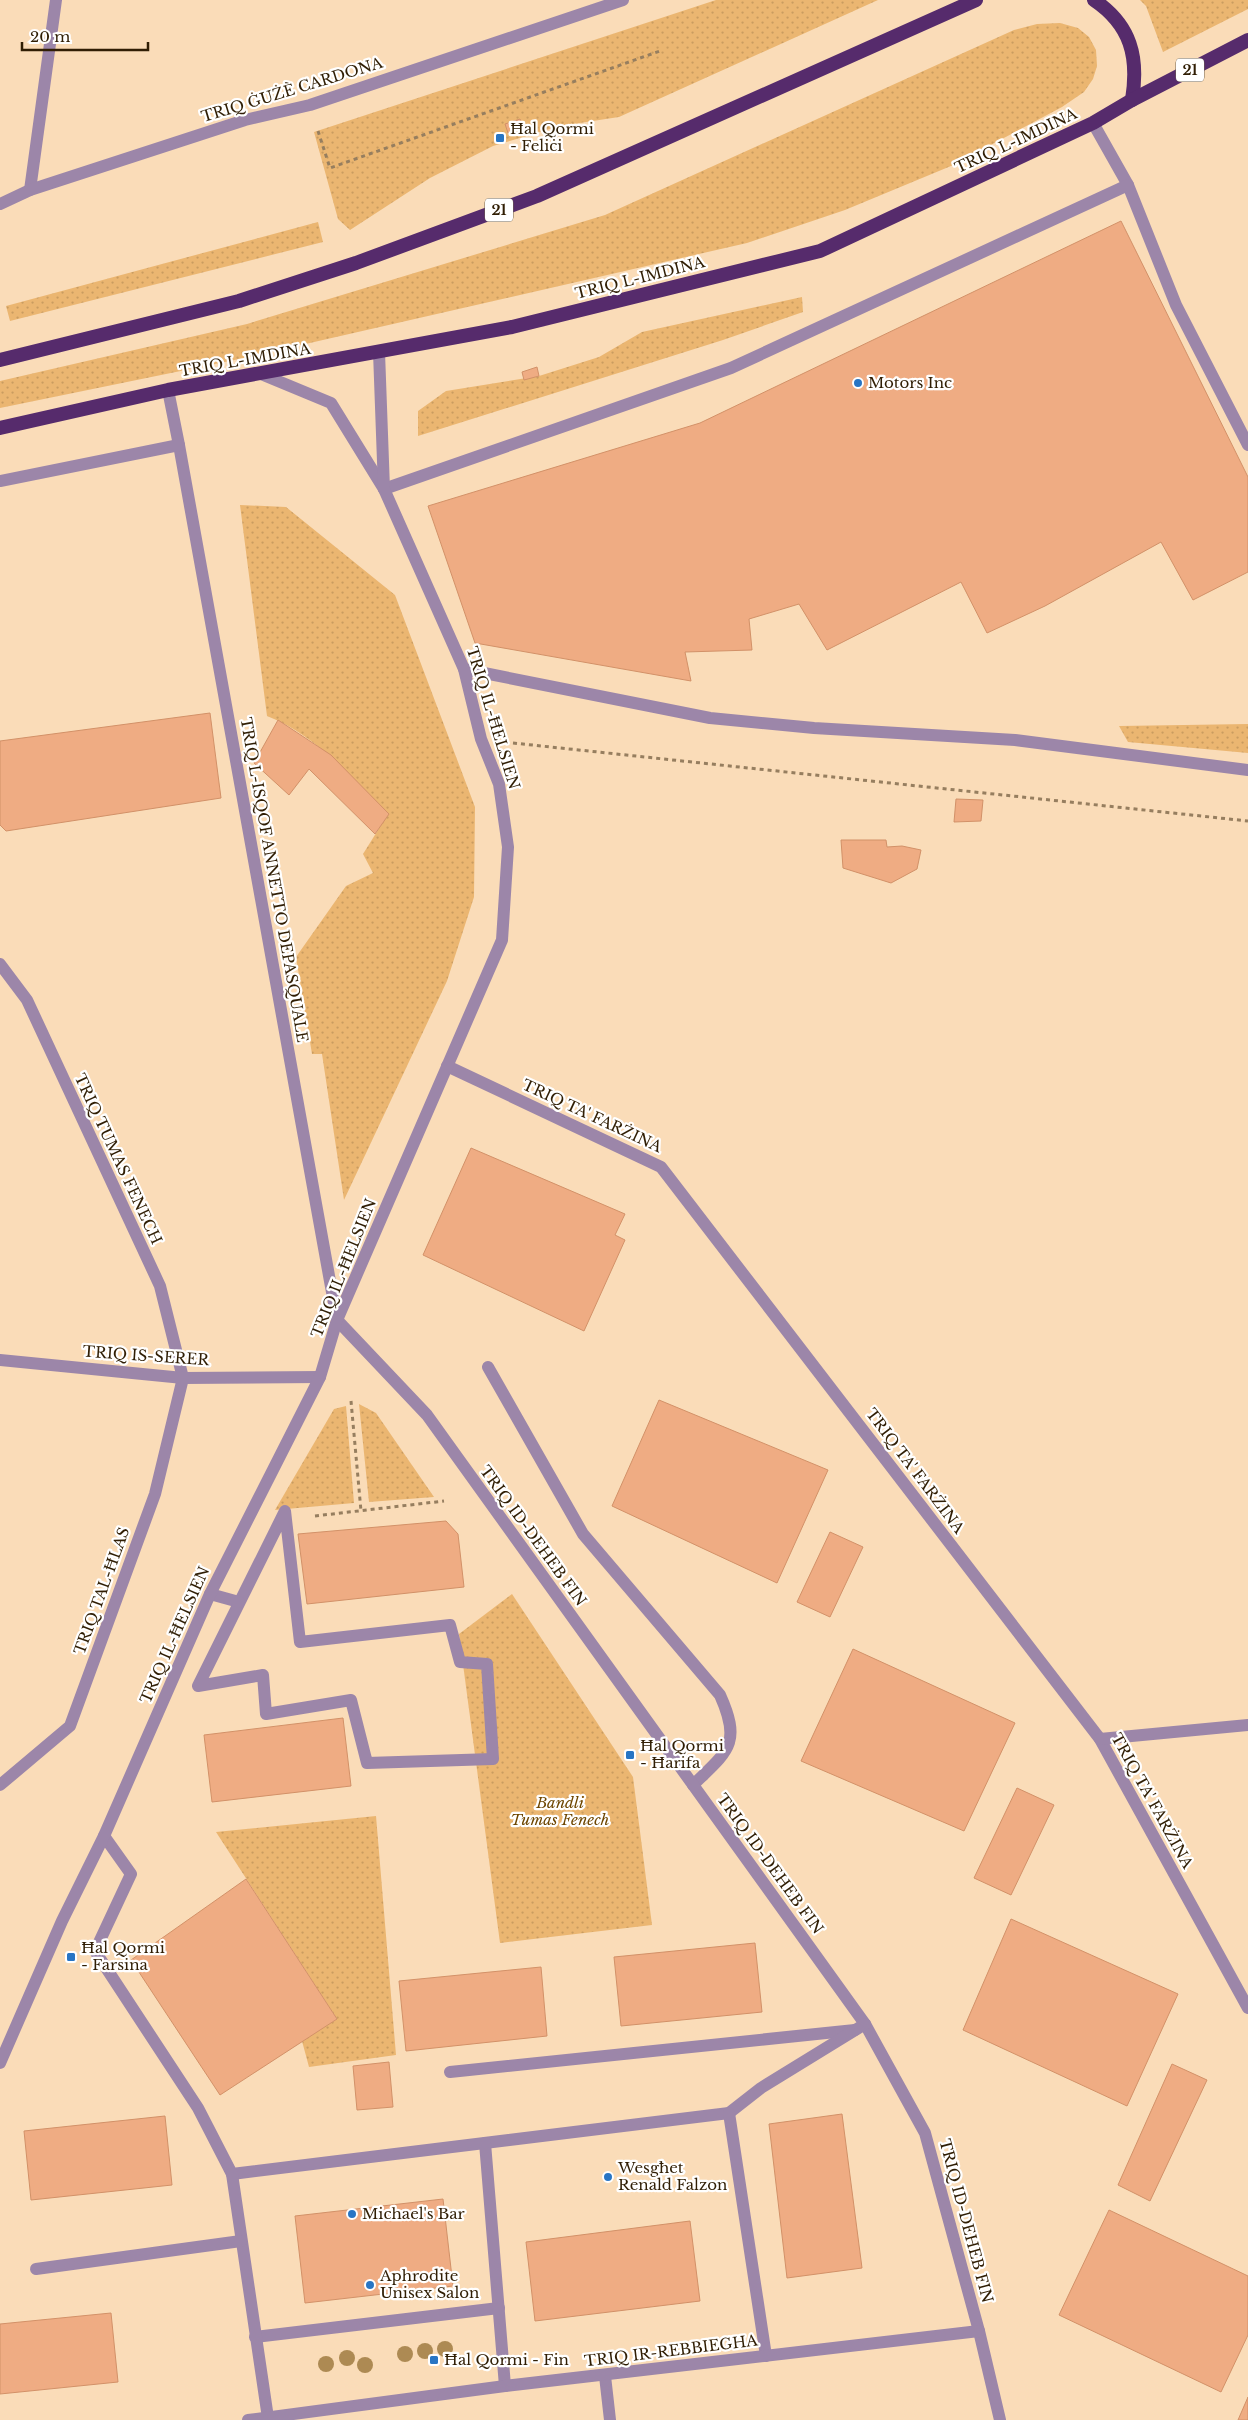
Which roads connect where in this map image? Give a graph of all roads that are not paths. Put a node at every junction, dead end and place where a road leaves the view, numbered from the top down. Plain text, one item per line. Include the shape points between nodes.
1 (56, 0) edge
2 (623, 0) edge
3 (976, 0) edge
4 (1094, 0) edge
5 (1248, 40) edge
6 (1132, 100) junction
7 (1093, 123) junction
8 (1128, 185) junction
9 (30, 190) junction
10 (0, 204) edge
11 (379, 352) junction
12 (0, 360) edge
13 (261, 374) junction
14 (168, 390) junction
15 (0, 428) edge
16 (179, 445) junction
17 (1248, 445) edge
18 (0, 481) edge
19 (384, 489) junction
20 (464, 669) junction
21 (1248, 770) edge
22 (0, 964) edge
23 (448, 1066) junction
24 (336, 1320) junction
25 (0, 1360) edge
26 (488, 1367) dead end
27 (320, 1377) junction
28 (183, 1378) junction
29 (210, 1594) junction
30 (239, 1602) junction
31 (1248, 1724) edge
32 (1100, 1739) junction
33 (0, 1785) edge
34 (693, 1785) junction
35 (104, 1836) junction
36 (1248, 2008) edge
37 (860, 2027) junction
38 (0, 2063) edge
39 (450, 2072) dead end
40 (729, 2113) junction
41 (485, 2143) junction
42 (232, 2174) junction
43 (240, 2241) junction
44 (36, 2270) dead end
45 (499, 2308) junction
46 (979, 2331) junction
47 (255, 2337) junction
48 (766, 2356) junction
49 (605, 2376) junction
50 (505, 2386) junction
51 (268, 2418) junction
52 (248, 2420) edge
53 (610, 2420) edge
54 (1000, 2420) edge

1 - 9 street
2 - 9 street, TRIQ ĠUŻÈ CARDONA via 310,105 245,120
3 - 12 highway, 21 via 536,196 356,263 239,302
4 - 6 highway via 1112,12 1129,40 1136,76
5 - 6 highway, TRIQ L-IMDINA / 21
6 - 7 highway, TRIQ L-IMDINA / 21
7 - 8 street
7 - 11 highway, TRIQ L-IMDINA / 21 via 820,251 512,327
8 - 17 street via 1176,305
8 - 19 street via 731,368
9 - 10 street, TRIQ ĠUŻÈ CARDONA
11 - 13 highway, TRIQ L-IMDINA / 21
11 - 19 street, TRIQ IL-ĦELSIEN
13 - 14 highway, TRIQ L-IMDINA / 21
13 - 19 street, TRIQ IL-ĦELSIEN via 331,403
14 - 15 highway, TRIQ L-IMDINA / 21
14 - 16 street, TRIQ L-ISQOF ANNETTO DEPASQUALE
16 - 18 street
16 - 24 street, TRIQ L-ISQOF ANNETTO DEPASQUALE
19 - 20 street, TRIQ IL-ĦELSIEN
20 - 21 street via 710,718 1015,740
20 - 23 street, TRIQ IL-ĦELSIEN via 481,739 499,784 508,847 502,940
22 - 28 street, TRIQ TUMAS FENECH via 27,1000 160,1286
23 - 24 street, TRIQ IL-ĦELSIEN
23 - 32 street, TRIQ TA' FARŻINA via 662,1167
24 - 27 street, TRIQ IL-ĦELSIEN
24 - 34 street, TRIQ ID-DEHEB FIN via 426,1414
25 - 28 street, TRIQ IS-SERER
26 - 34 street via 583,1534 720,1695 730,1718 732,1737 722,1756
27 - 28 street, TRIQ IS-SERER
27 - 29 street, TRIQ IL-ĦELSIEN
28 - 33 street, TRIQ TAL-ĦLAS via 155,1494 70,1726
29 - 30 street
29 - 35 street, TRIQ IL-ĦELSIEN
30 - 30 street via 198,1686 263,1675 266,1714 350,1700 367,1763 493,1759 487,1664 460,1662 450,1625 300,1642 285,1512
31 - 32 street
32 - 36 street, TRIQ TA' FARŻINA
34 - 37 street, TRIQ ID-DEHEB FIN
35 - 38 street, TRIQ IL-ĦELSIEN via 62,1921
35 - 42 street via 131,1874 95,1951 198,2108
37 - 39 street
37 - 40 street via 761,2088
37 - 46 street, TRIQ ID-DEHEB FIN via 925,2133
40 - 41 street
40 - 48 street
41 - 42 street
41 - 45 street
42 - 43 street
43 - 44 street
43 - 47 street
45 - 47 street
45 - 50 street
46 - 48 street, TRIQ IR-REBBIEGHA
46 - 54 street, TRIQ ID-DEHEB FIN
47 - 51 street
48 - 49 street, TRIQ IR-REBBIEGHA
49 - 50 street, TRIQ IR-REBBIEGHA
49 - 53 street
50 - 51 street, TRIQ IR-REBBIEGHA
51 - 52 street, TRIQ IR-REBBIEGHA

